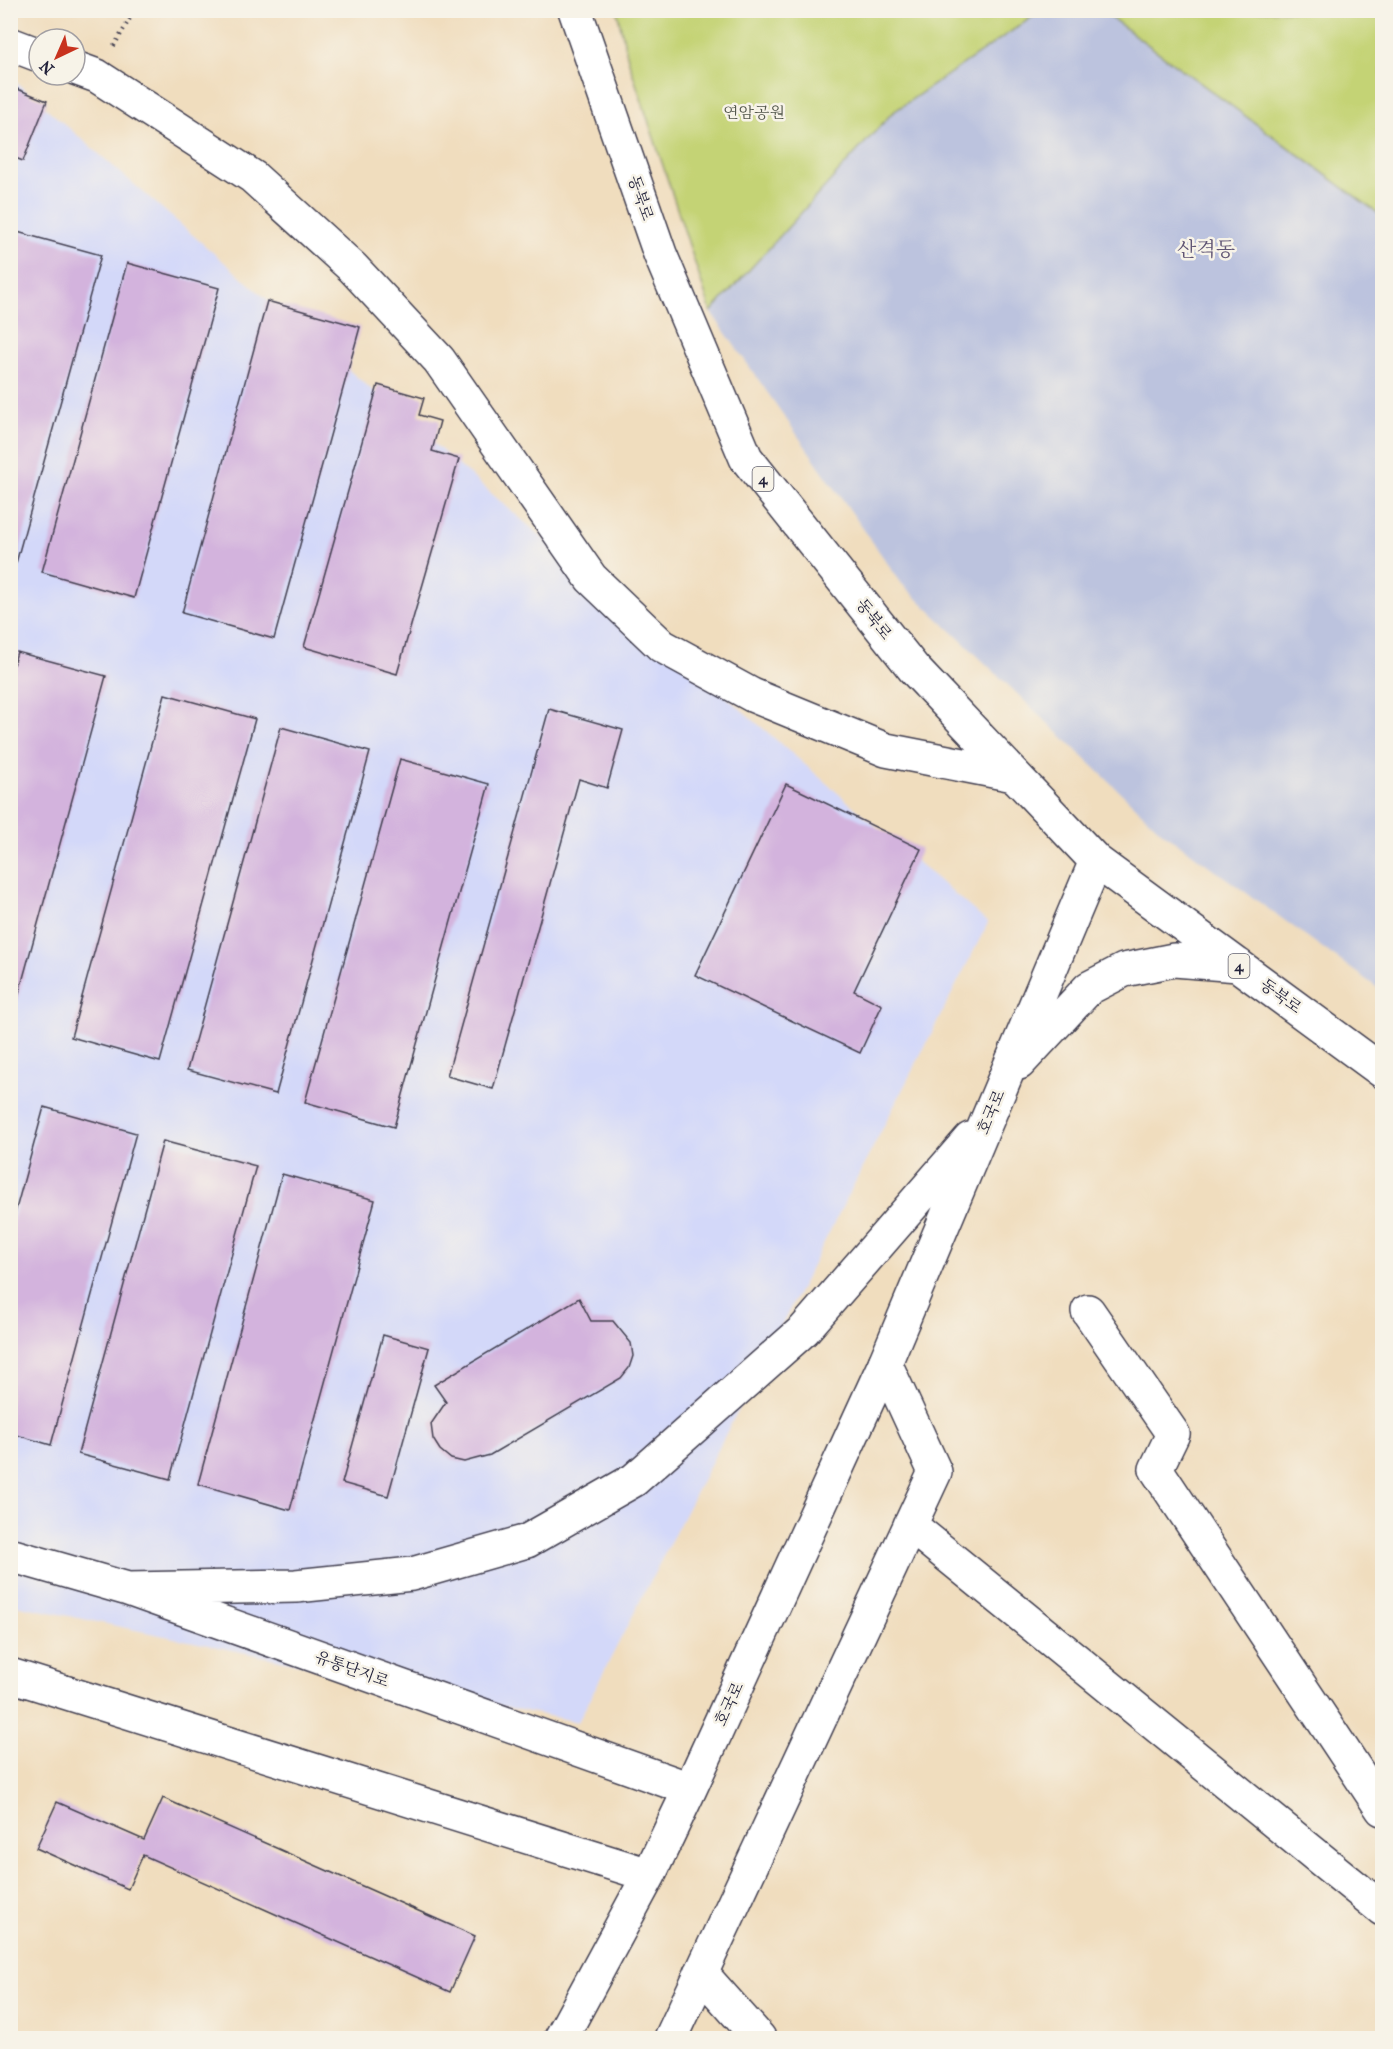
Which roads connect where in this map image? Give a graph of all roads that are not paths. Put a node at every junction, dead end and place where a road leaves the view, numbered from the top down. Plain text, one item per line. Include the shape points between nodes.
1 (575, 10) edge
2 (10, 44) edge
3 (27, 50) edge
4 (87, 73) edge
5 (1014, 775) junction
6 (1096, 861) junction
7 (1238, 965) junction
8 (1383, 1071) edge
9 (1005, 1077) junction
10 (988, 1118) junction
11 (1088, 1311) dead end
12 (885, 1364) junction
13 (910, 1525) junction
14 (10, 1556) edge
15 (128, 1589) junction
16 (10, 1675) edge
17 (690, 1789) junction
18 (1383, 1809) edge
19 (649, 1875) junction
20 (1383, 1910) edge
21 (701, 1974) junction
22 (561, 2038) edge
23 (671, 2038) edge
24 (759, 2038) edge

1 - 5 main road, 동북로 / 4 via 660,254 746,458 914,669
2 - 3 main road
4 - 5 main road via 253,177 353,268 439,360 591,578 662,646 752,695 886,750
5 - 6 main road, 동북로 / 4
6 - 7 main road, 동북로 / 4
6 - 9 main road, 호국로
7 - 8 main road, 동북로 / 4
7 - 9 main road via 1174,960 1124,970 1089,988
9 - 10 main road, 호국로
10 - 12 main road, 호국로
10 - 15 main road via 804,1330 634,1480 527,1541 412,1574 296,1586
11 - 18 main road via 1173,1434 1156,1469
12 - 13 main road via 935,1472
12 - 17 main road, 호국로
13 - 20 main road
13 - 21 main road
14 - 15 main road, 유통단지로
15 - 17 main road, 유통단지로
16 - 19 main road
17 - 19 main road, 호국로
19 - 22 main road, 호국로
21 - 23 main road
21 - 24 main road

